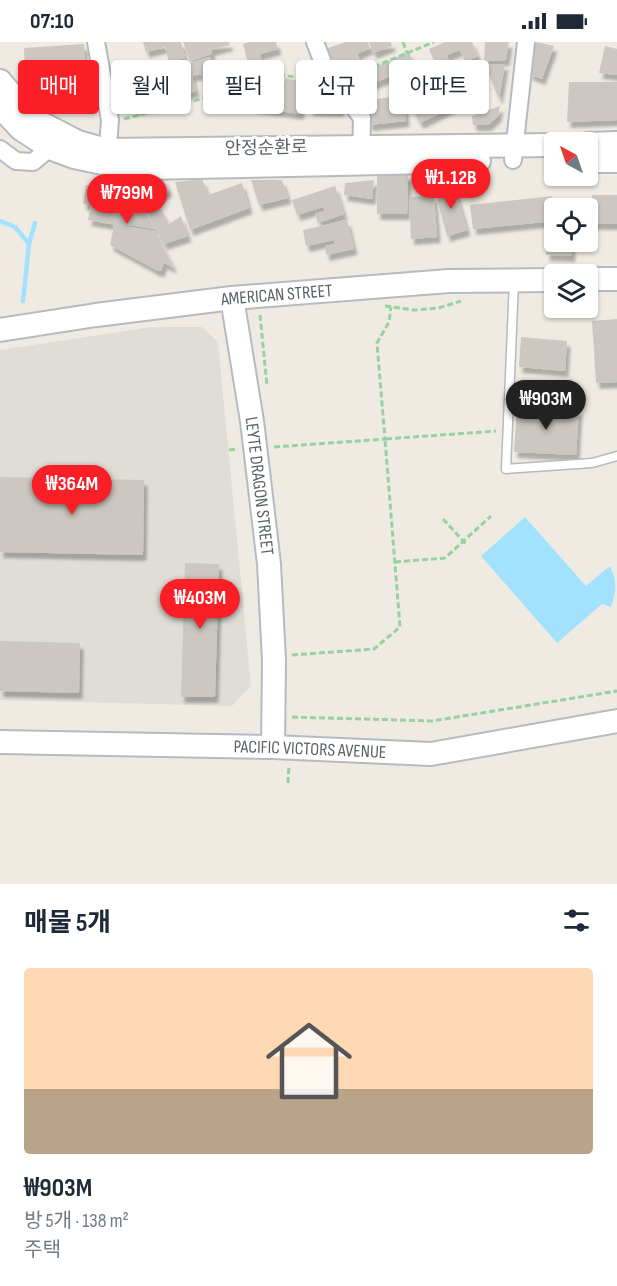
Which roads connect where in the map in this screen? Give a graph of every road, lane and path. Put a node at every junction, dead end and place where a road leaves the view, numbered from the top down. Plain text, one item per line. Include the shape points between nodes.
1 (96, 42) edge
2 (315, 42) edge
3 (403, 42) edge
4 (434, 42) edge
5 (526, 42) edge
6 (407, 53) junction
7 (322, 60) edge
8 (377, 65) edge
9 (296, 78) edge
10 (0, 81) edge
11 (0, 107) edge
12 (359, 114) edge
13 (110, 120) junction
14 (617, 143) edge
15 (598, 144) edge
16 (544, 147) edge
17 (0, 148) edge
18 (50, 148) junction
19 (513, 153) junction
20 (361, 155) junction
21 (107, 157) junction
22 (544, 158) edge
23 (598, 161) edge
24 (617, 161) edge
25 (598, 279) edge
26 (617, 279) edge
27 (514, 280) junction
28 (544, 280) edge
29 (232, 298) junction
30 (391, 307) dead end
31 (260, 310) dead end
32 (0, 330) edge
33 (268, 390) dead end
34 (508, 430) junction
35 (385, 439) junction
36 (255, 448) junction
37 (229, 450) dead end
38 (617, 456) edge
39 (491, 516) dead end
40 (443, 519) dead end
41 (463, 541) junction
42 (467, 545) dead end
43 (395, 562) junction
44 (292, 655) dead end
45 (617, 691) edge
46 (290, 717) dead end
47 (617, 721) edge
48 (0, 742) edge
49 (273, 747) junction

1 - 13 street
2 - 7 street
3 - 6 path
4 - 6 path
5 - 19 street
6 - 8 path
9 - 13 path via 261,75 204,98 129,119
10 - 21 main road via 43,124
11 - 18 main road via 21,129
12 - 20 street
13 - 21 street
14 - 15 main road
16 - 19 main road
17 - 18 street via 16,161 33,162
18 - 21 main road via 74,157
19 - 20 main road
19 - 22 main road
20 - 21 main road via 143,168
23 - 24 main road
25 - 26 main road
27 - 28 main road, AMERICAN STREET
27 - 29 main road, AMERICAN STREET via 449,281
27 - 34 lane
29 - 32 main road, AMERICAN STREET
29 - 36 main road, LEYTE DRAGON STREET
30 - 35 path via 389,322 377,343
31 - 33 path
34 - 35 path
34 - 38 lane via 506,469 592,463
35 - 36 path
35 - 43 path
36 - 37 path
36 - 49 main road, LEYTE DRAGON STREET via 269,564
39 - 41 path
40 - 41 path
41 - 42 path
41 - 43 path via 445,558
43 - 44 path via 400,627 374,649
45 - 46 path via 432,721
47 - 49 main road, PACIFIC VICTORS AVENUE via 431,754
48 - 49 main road, PACIFIC VICTORS AVENUE

